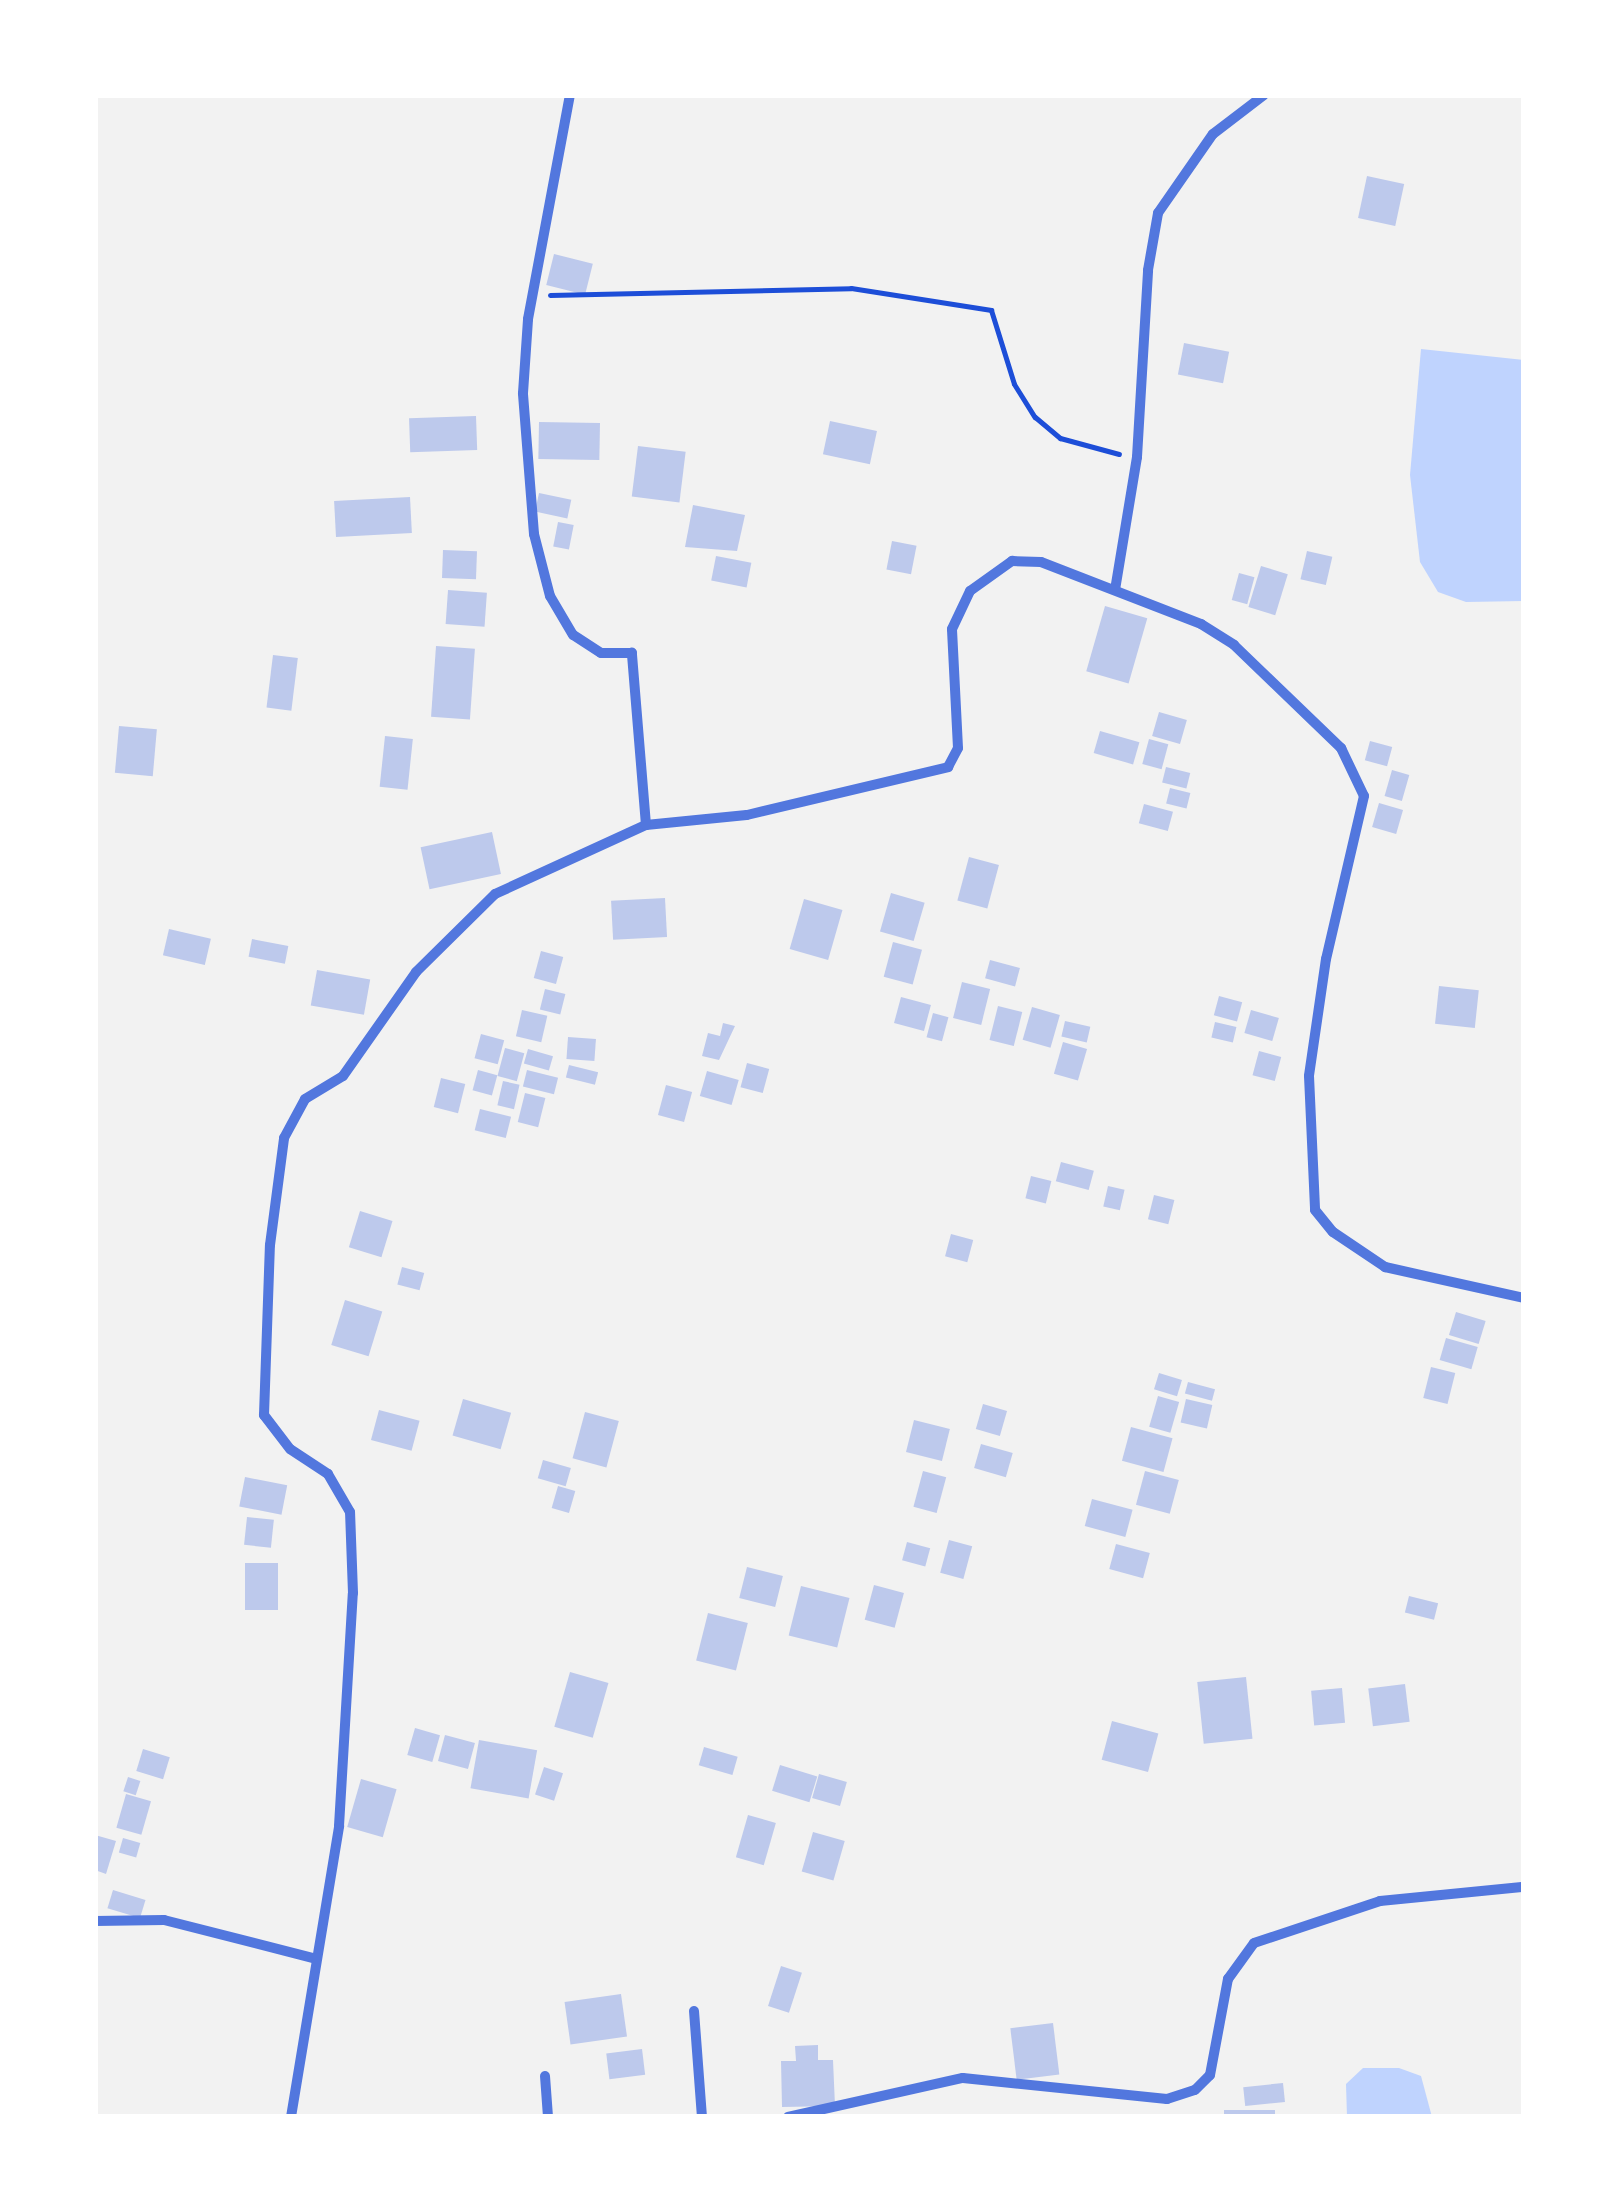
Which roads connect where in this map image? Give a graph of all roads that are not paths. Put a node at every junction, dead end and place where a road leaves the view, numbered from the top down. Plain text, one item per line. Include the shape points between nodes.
1 (570, 95) edge
2 (1264, 95) edge
3 (1115, 590) junction
4 (646, 825) junction
5 (1524, 1298) edge
6 (1524, 1888) edge
7 (95, 1921) edge
8 (313, 1958) junction
9 (694, 2011) dead end
10 (545, 2076) dead end
11 (291, 2117) edge
12 (548, 2117) edge
13 (702, 2117) edge
14 (788, 2117) edge

1 - 4 street via 530,295 524,393 534,534 550,596 574,635 601,653 632,653
2 - 3 street via 1213,134 1158,213 1136,457
3 - 4 street via 1028,558 970,591 952,629 958,748 948,767 828,799
3 - 5 street via 1201,624 1234,645 1342,748 1364,796 1326,959 1309,1076 1315,1210 1332,1232 1385,1267
4 - 8 street via 495,894 416,972 344,1076 305,1099 284,1138 270,1245 264,1414 290,1449 328,1474 350,1512 353,1593 339,1826
6 - 14 street via 1380,1901 1254,1943 1228,1979 1210,2075 1195,2090 1167,2099 964,2078
7 - 8 street via 164,1920
8 - 11 street
9 - 13 street
10 - 12 street

